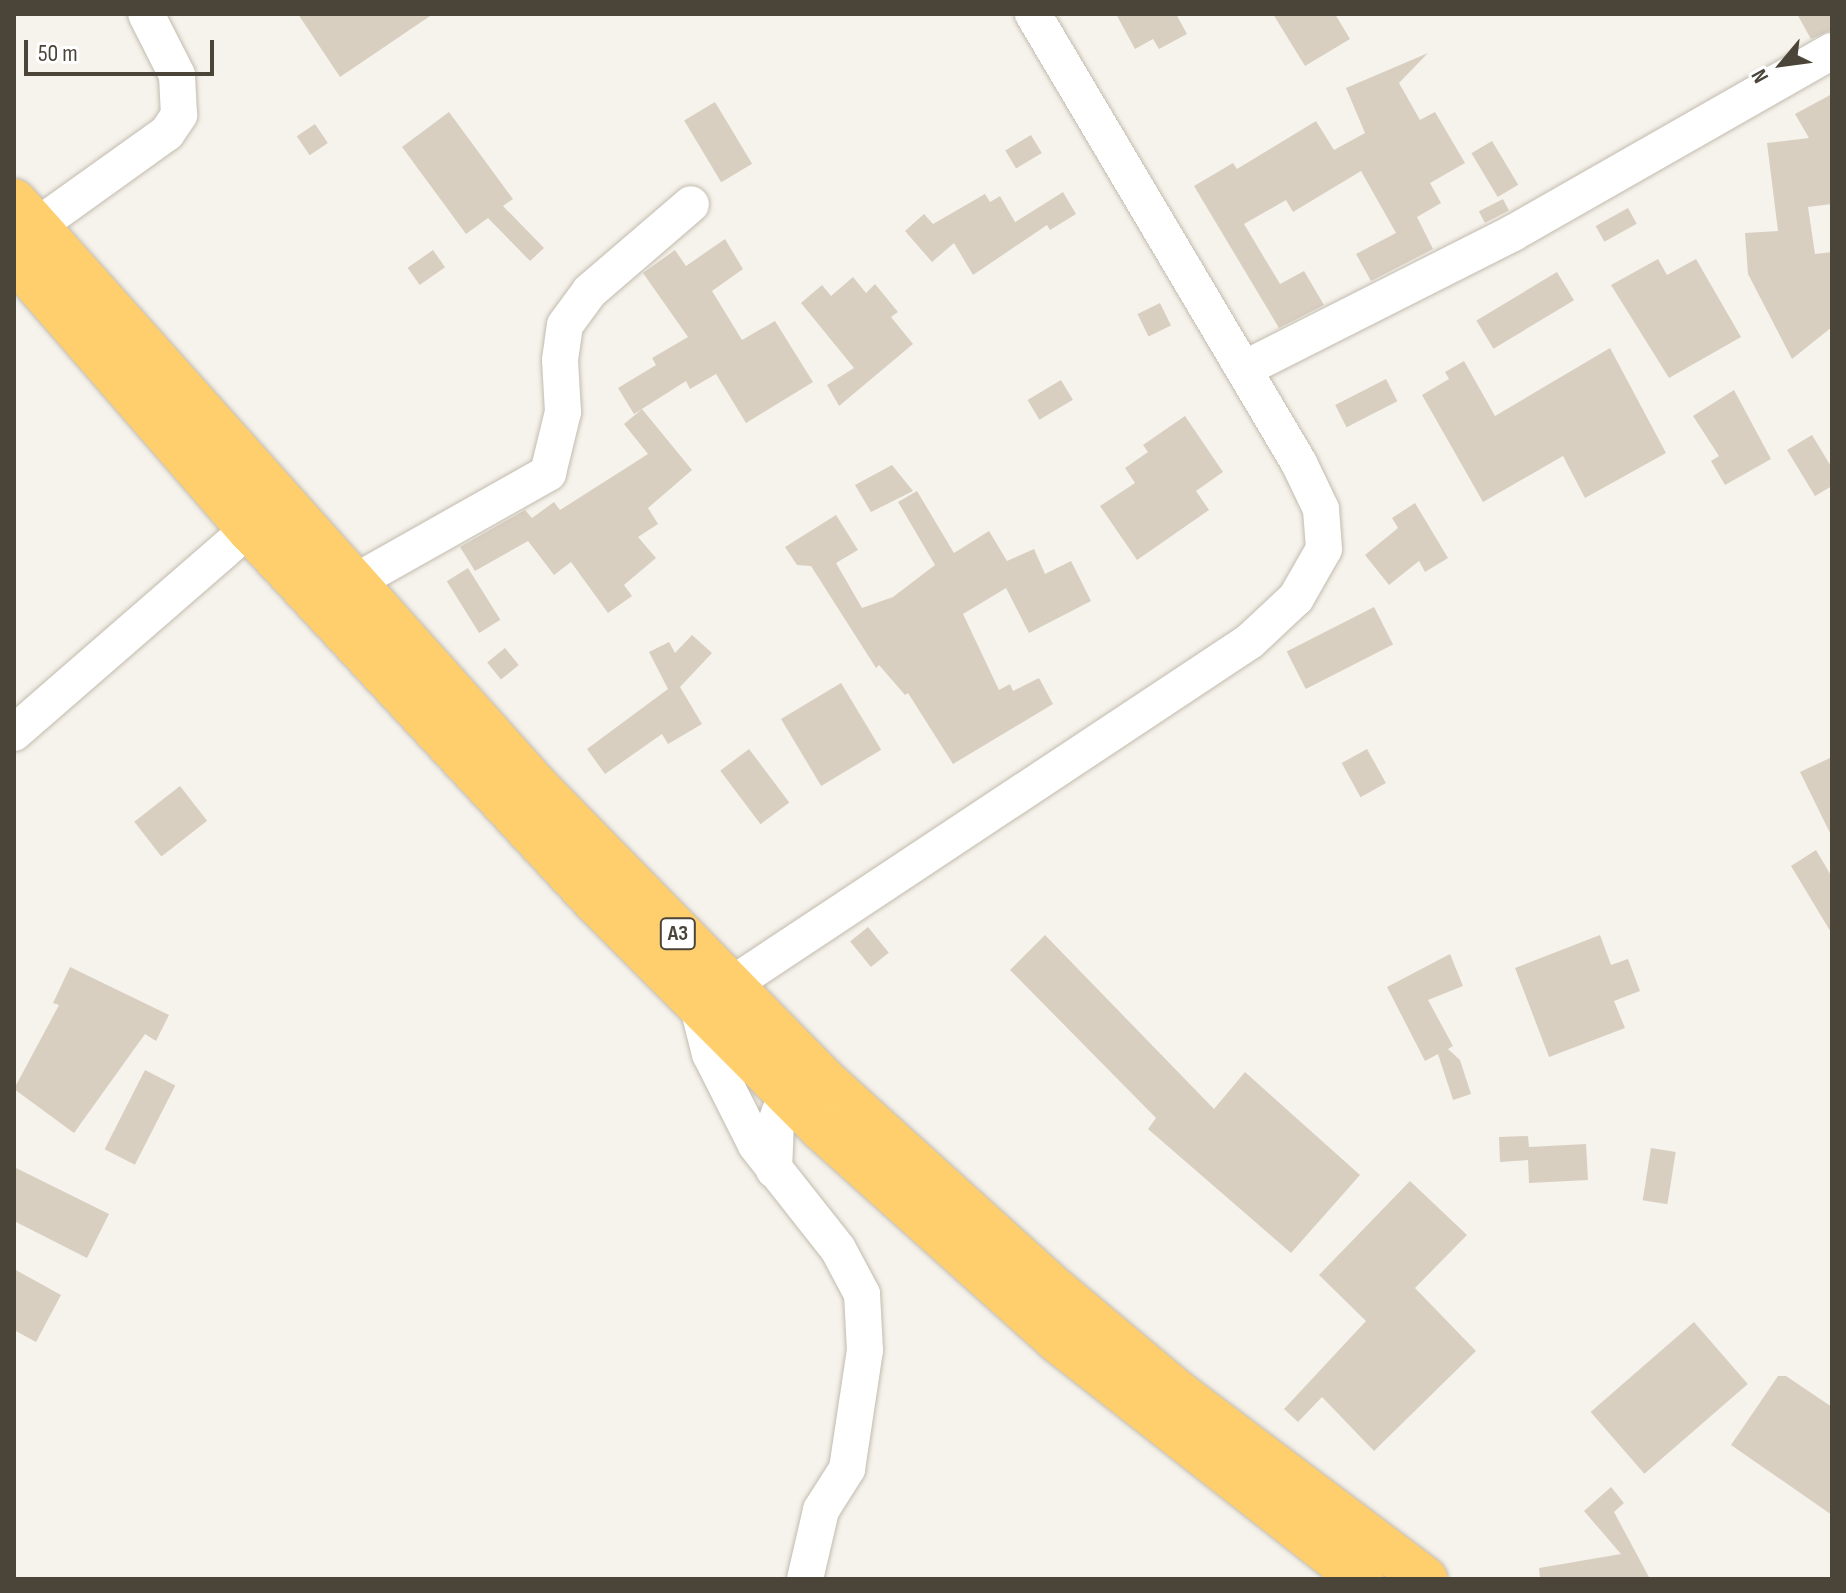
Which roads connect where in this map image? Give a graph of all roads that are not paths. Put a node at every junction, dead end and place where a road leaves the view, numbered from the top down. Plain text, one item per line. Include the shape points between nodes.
1 (146, 14) edge
2 (1033, 14) edge
3 (1832, 51) edge
4 (691, 204) dead end
5 (22, 228) edge
6 (1244, 369) junction
7 (287, 505) junction
8 (249, 529) junction
9 (353, 583) junction
10 (14, 733) edge
11 (527, 800) junction
12 (714, 997) junction
13 (786, 1094) junction
14 (774, 1170) junction
15 (805, 1579) edge
16 (1362, 1579) edge
17 (1425, 1579) edge

1 - 5 street via 177,75 179,115 167,133
2 - 6 street
3 - 6 street via 1513,233
4 - 9 street via 590,291 565,325 560,360 563,412 548,473
5 - 7 highway, A3
5 - 8 highway, A3
6 - 12 street via 1321,509 1324,549 1296,598 1250,641
7 - 8 street
7 - 9 highway, A3
8 - 10 street
8 - 11 highway, A3
9 - 11 highway, A3
11 - 12 highway, A3
12 - 13 highway, A3
12 - 14 street via 710,1054 737,1112
12 - 17 highway, A3 via 847,1101 1058,1292 1190,1402
13 - 14 street via 776,1122
13 - 16 highway, A3 via 1057,1340
14 - 15 street via 838,1249 862,1294 865,1350 847,1469 821,1510

